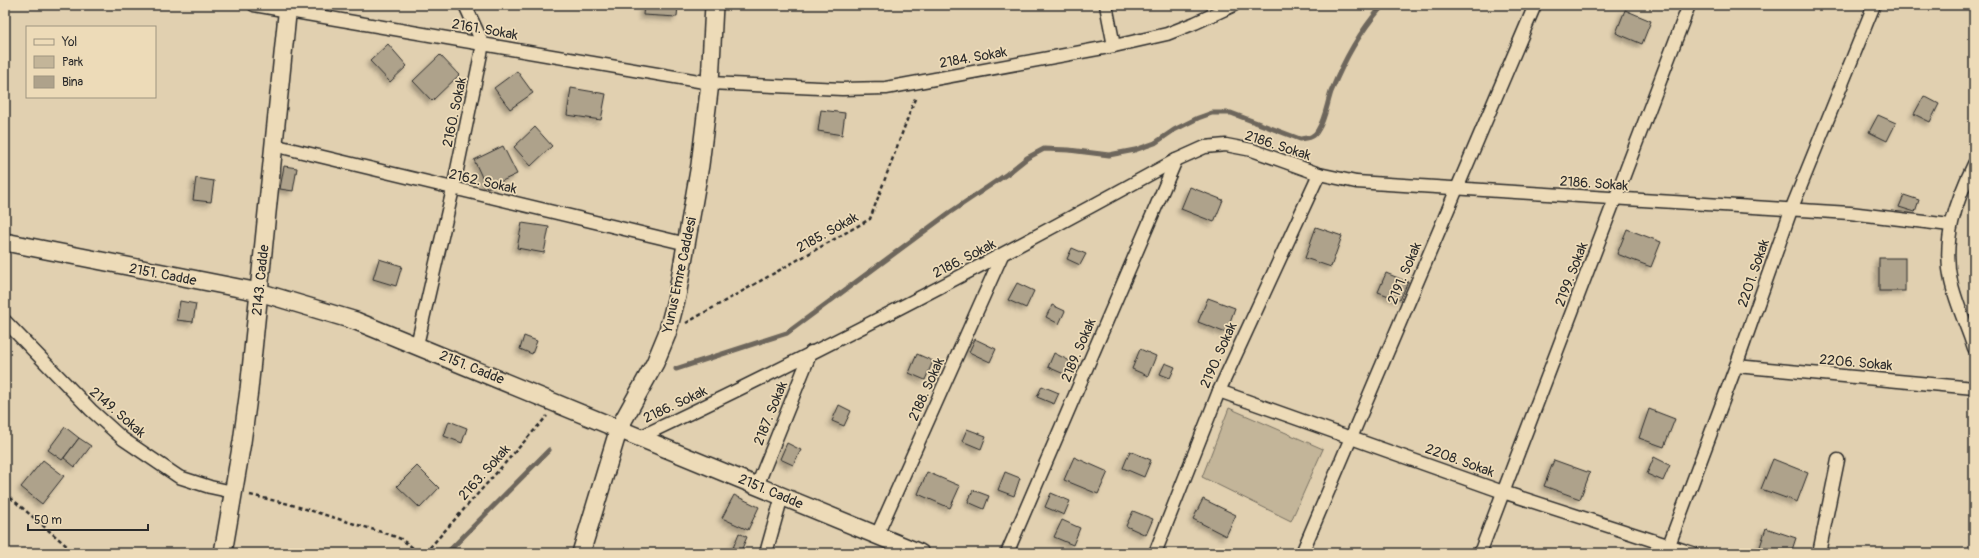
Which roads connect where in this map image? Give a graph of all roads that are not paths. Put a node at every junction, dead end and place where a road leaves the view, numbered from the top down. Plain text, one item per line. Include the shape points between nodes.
1 (254, 5) edge
2 (466, 5) edge
3 (714, 5) edge
4 (1106, 5) edge
5 (1234, 5) edge
6 (1535, 5) edge
7 (1689, 5) edge
8 (1874, 5) edge
9 (288, 8) edge
10 (483, 44) junction
11 (1114, 46) junction
12 (710, 83) junction
13 (273, 145) junction
14 (1176, 160) junction
15 (1974, 164) edge
16 (1319, 174) junction
17 (453, 189) junction
18 (1456, 189) junction
19 (1616, 199) junction
20 (1791, 210) junction
21 (1950, 225) junction
22 (5, 242) edge
23 (687, 244) junction
24 (1002, 255) junction
25 (259, 292) junction
26 (5, 321) edge
27 (417, 345) junction
28 (1974, 348) edge
29 (811, 352) junction
30 (1736, 366) junction
31 (1974, 388) edge
32 (1219, 391) junction
33 (619, 428) junction
34 (640, 437) junction
35 (1352, 438) junction
36 (1838, 460) dead end
37 (757, 486) junction
38 (233, 492) junction
39 (1503, 492) junction
40 (782, 496) junction
41 (878, 535) junction
42 (1667, 549) edge
43 (223, 553) edge
44 (581, 553) edge
45 (766, 553) edge
46 (920, 553) edge
47 (1007, 553) edge
48 (1155, 553) edge
49 (1302, 553) edge
50 (1480, 553) edge
51 (1692, 553) edge
52 (1819, 553) edge

1 - 9 street, 2161. Sokak
2 - 10 street
3 - 12 street, Yunus Emre Caddesi
4 - 11 street
5 - 11 street, 2184. Sokak via 1167,34
6 - 18 street, 2191. Sokak
7 - 19 street, 2199. Sokak
8 - 20 street, 2201. Sokak
9 - 10 street, 2161. Sokak
9 - 13 street, 2143. Cadde
10 - 12 street, 2161. Sokak
10 - 17 street, 2160. Sokak
11 - 12 street, 2184. Sokak via 886,88 842,89
12 - 23 street, Yunus Emre Caddesi
13 - 17 street, 2162. Sokak
13 - 25 street, 2143. Cadde
14 - 16 street, 2186. Sokak via 1205,147 1226,145 1252,150
14 - 24 street, 2186. Sokak
14 - 47 street, 2189. Sokak
15 - 21 street
16 - 18 street, 2186. Sokak via 1356,182
16 - 32 street, 2190. Sokak
17 - 23 street, 2162. Sokak
17 - 27 street, 2160. Sokak
18 - 19 street, 2186. Sokak
18 - 35 street, 2191. Sokak
19 - 20 street, 2186. Sokak
19 - 39 street, 2199. Sokak
20 - 21 street, 2186. Sokak via 1864,214
20 - 30 street, 2201. Sokak
21 - 28 street via 1948,248 1951,282
22 - 25 street, 2151. Cadde
23 - 33 street, Yunus Emre Caddesi via 667,334 641,391
24 - 29 street, 2186. Sokak
24 - 41 street, 2188. Sokak
25 - 27 street, 2151. Cadde via 350,319
25 - 38 street, 2143. Cadde via 242,442
26 - 38 street, 2149. Sokak via 91,410 123,439 179,477
27 - 33 street, 2151. Cadde
29 - 34 street, 2186. Sokak
29 - 37 street, 2187. Sokak
30 - 31 street, 2206. Sokak
30 - 42 street, 2201. Sokak
32 - 35 street, 2208. Sokak
32 - 48 street, 2190. Sokak
33 - 34 street, 2151. Cadde
33 - 44 street, Yunus Emre Caddesi
34 - 37 street, 2151. Cadde
35 - 39 street, 2208. Sokak
35 - 49 street, 2191. Sokak
36 - 52 street
37 - 40 street, 2151. Cadde
38 - 43 street, 2143. Cadde
39 - 42 street, 2208. Sokak
39 - 50 street, 2199. Sokak
40 - 41 street, 2151. Cadde
40 - 45 street
41 - 46 street, 2151. Cadde
42 - 51 street, 2208. Sokak

